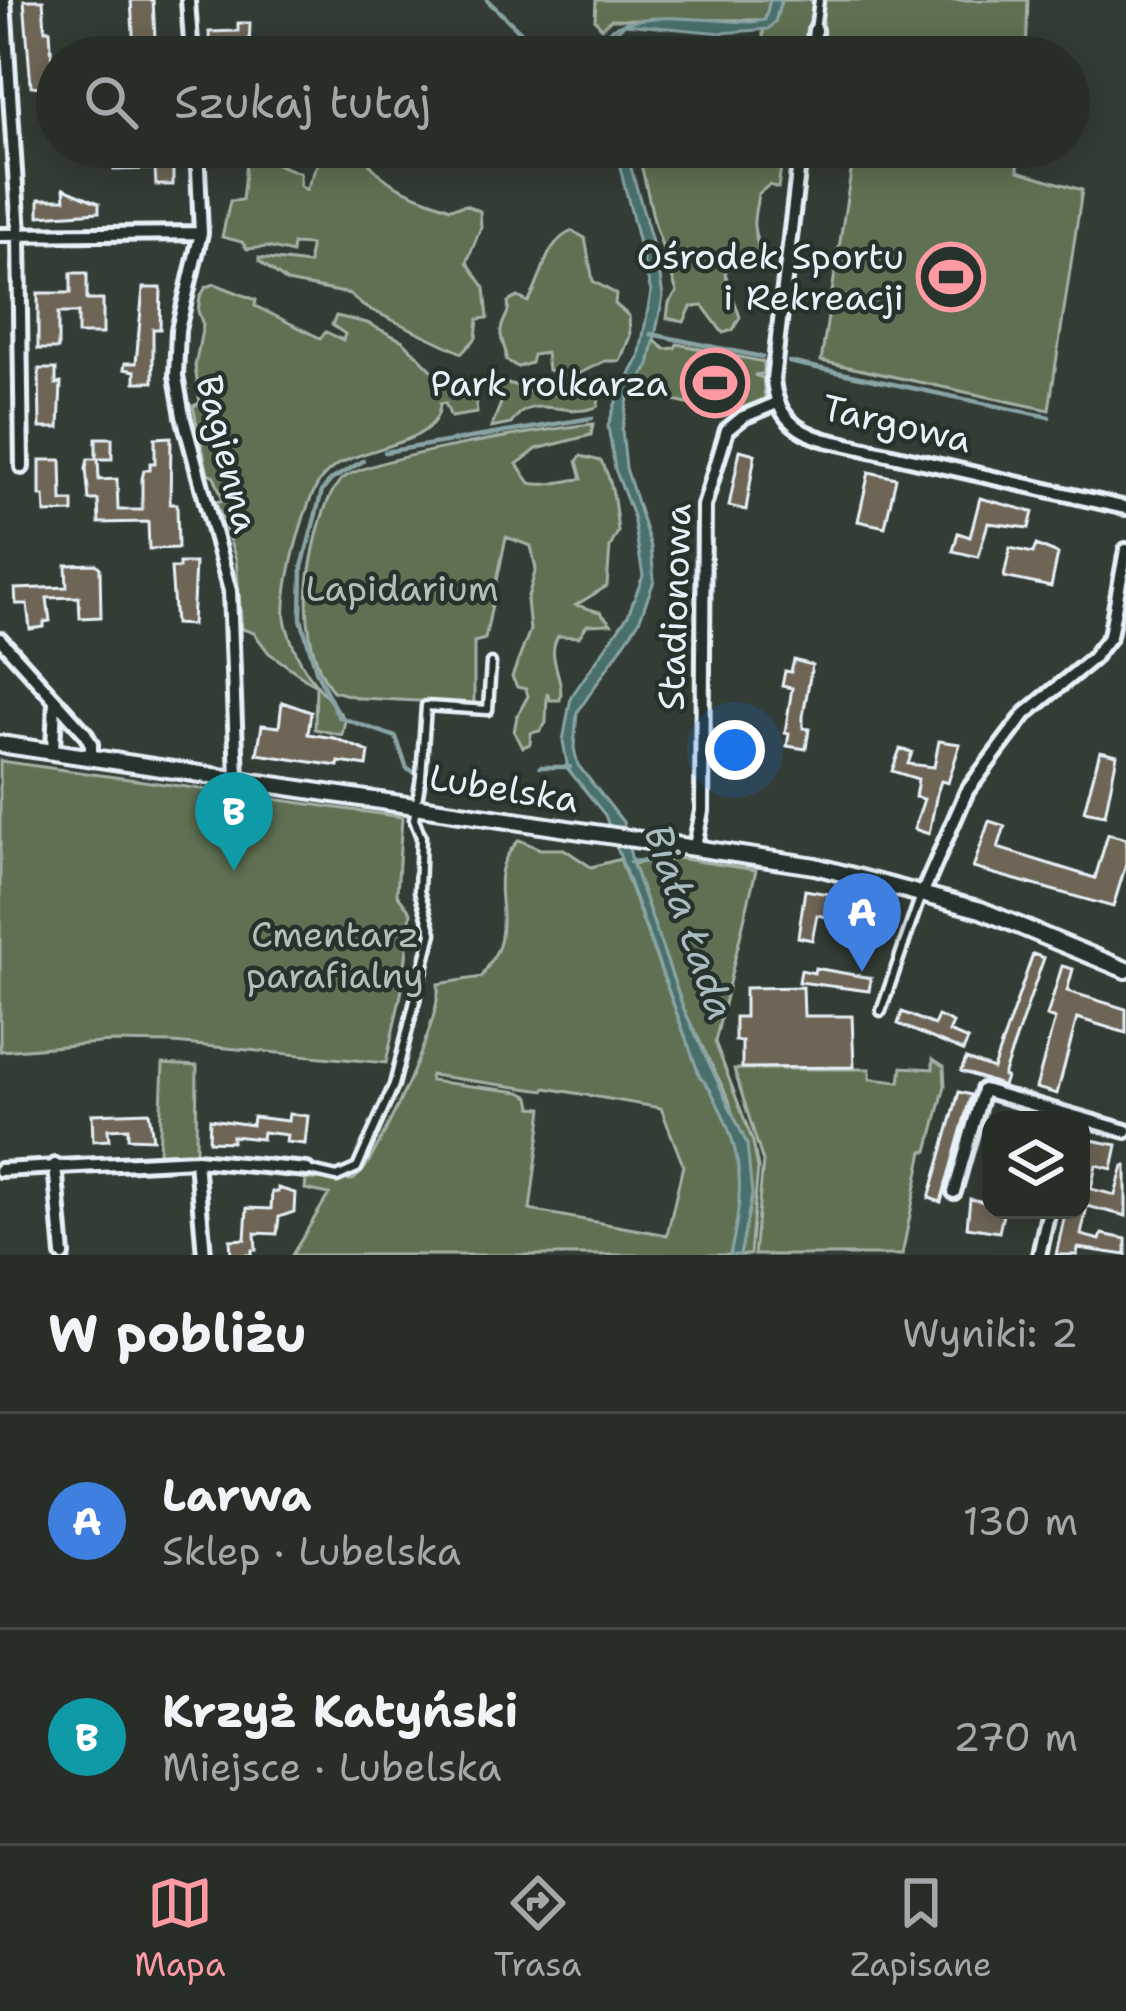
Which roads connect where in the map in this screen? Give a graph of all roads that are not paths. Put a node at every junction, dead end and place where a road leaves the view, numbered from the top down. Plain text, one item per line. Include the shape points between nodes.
1 (4, 0) edge
2 (188, 0) edge
3 (819, 0) edge
4 (815, 31) joint
5 (191, 36) edge
6 (814, 36) edge
7 (198, 168) edge
8 (798, 168) edge
9 (201, 233) junction
10 (19, 234) junction
11 (0, 235) edge
12 (777, 404) junction
13 (22, 467) dead end
14 (1126, 508) edge
15 (1126, 550) edge
16 (0, 639) edge
17 (491, 663) dead end
18 (56, 701) junction
19 (0, 744) edge
20 (52, 751) junction
21 (91, 756) junction
22 (237, 778) junction
23 (416, 805) junction
24 (695, 846) junction
25 (922, 892) junction
26 (1126, 970) edge
27 (881, 1011) dead end
28 (1049, 1111) edge
29 (1090, 1122) edge
30 (1126, 1131) edge
31 (196, 1160) junction
32 (55, 1165) junction
33 (0, 1170) edge
34 (307, 1170) joint
35 (954, 1192) dead end
36 (1047, 1219) edge
37 (63, 1255) edge
38 (204, 1255) edge
39 (1040, 1255) edge

1 - 10 street
2 - 5 street
3 - 4 lane
4 - 6 street
7 - 9 street, Bagienna
8 - 12 street, Targowa via 773,373
9 - 10 street
9 - 22 street, Bagienna via 176,376 230,591
10 - 11 street
10 - 13 street
12 - 14 street, Targowa via 812,436
12 - 24 street, Stadionowa via 727,430 704,506 702,811
15 - 25 street via 1110,636 1024,714 967,791
16 - 18 street
17 - 23 lane via 488,710 426,706
18 - 20 street
18 - 21 street via 88,738
19 - 20 street, Lubelska
20 - 21 street, Lubelska
21 - 22 street, Lubelska
22 - 23 street, Lubelska
23 - 24 street, Lubelska
23 - 34 lane via 418,891 433,933 394,1084 357,1168 337,1177
24 - 25 street, Lubelska
25 - 26 street, Lubelska
25 - 27 lane
28 - 35 street via 982,1090
29 - 30 street
31 - 32 street
31 - 34 street
31 - 38 street
32 - 33 street
32 - 37 street
36 - 39 street

